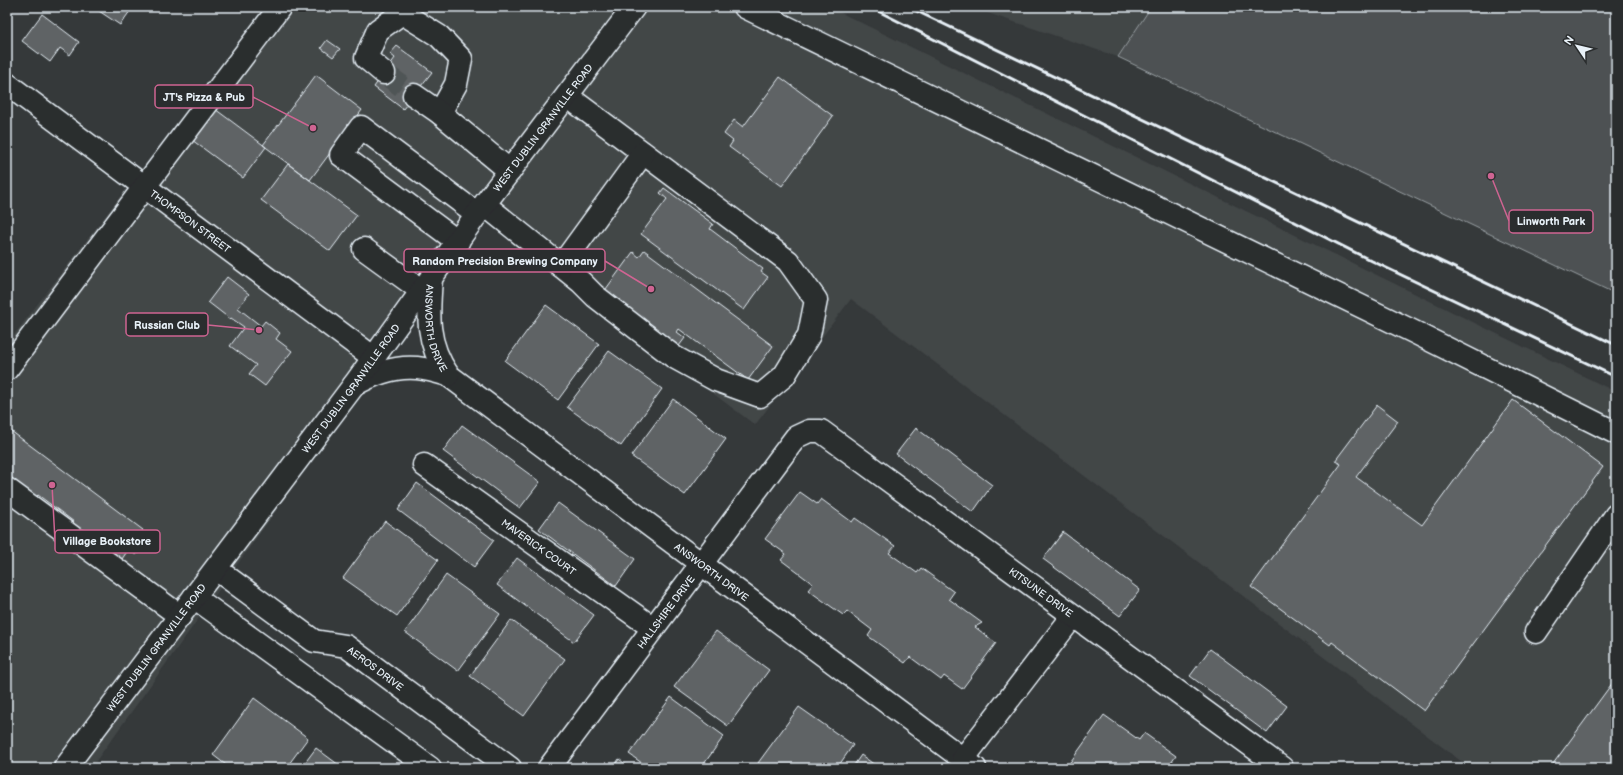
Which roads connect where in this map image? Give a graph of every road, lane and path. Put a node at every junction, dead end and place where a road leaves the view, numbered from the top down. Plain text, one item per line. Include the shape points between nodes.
1 (280, 7) edge
2 (634, 7) edge
3 (745, 7) edge
4 (384, 73) tunnel mouth
5 (7, 84) edge
6 (414, 95) tunnel mouth
7 (567, 96) junction
8 (440, 113) junction
9 (643, 153) junction
10 (510, 170) junction
11 (144, 187) junction
12 (481, 209) junction
13 (458, 242) junction
14 (364, 249) dead end
15 (561, 266) junction
16 (426, 285) junction
17 (374, 358) junction
18 (7, 368) edge
19 (448, 375) junction
20 (354, 385) junction
21 (1616, 433) edge
22 (796, 437) joint
23 (424, 465) dead end
24 (7, 489) edge
25 (1616, 515) edge
26 (702, 563) junction
27 (216, 569) junction
28 (194, 597) junction
29 (180, 616) junction
30 (1073, 616) junction
31 (653, 628) junction
32 (1536, 632) dead end
33 (969, 764) edge
34 (66, 768) edge
35 (430, 768) edge
36 (510, 768) edge
37 (549, 768) edge
38 (1282, 768) edge

1 - 11 street
2 - 7 street, WEST DUBLIN GRANVILLE ROAD
3 - 21 street
4 - 8 street via 366,58 378,30 402,13 439,36 461,59 456,84
5 - 11 street, THOMPSON STREET
6 - 8 street
7 - 9 street
7 - 10 street, WEST DUBLIN GRANVILLE ROAD
8 - 10 street
9 - 15 street
9 - 15 street via 788,260 816,300 809,336 784,376 760,396 716,380 674,357 595,296
10 - 12 street, WEST DUBLIN GRANVILLE ROAD
11 - 17 street, THOMPSON STREET
11 - 18 street
12 - 13 street, WEST DUBLIN GRANVILLE ROAD
12 - 13 street via 361,127 340,155
12 - 15 street
13 - 16 street, WEST DUBLIN GRANVILLE ROAD
14 - 16 street
16 - 17 street, WEST DUBLIN GRANVILLE ROAD
16 - 19 street, ANSWORTH DRIVE via 431,340
17 - 20 street, WEST DUBLIN GRANVILLE ROAD
19 - 20 street, ANSWORTH DRIVE via 417,368 387,370
19 - 26 street, ANSWORTH DRIVE
20 - 27 street, WEST DUBLIN GRANVILLE ROAD
22 - 26 street, HALLSHIRE DRIVE
22 - 30 street, KITSUNE DRIVE via 809,431 821,431
23 - 31 street, MAVERICK COURT
24 - 29 street
25 - 32 street
26 - 31 street, HALLSHIRE DRIVE
26 - 33 street, ANSWORTH DRIVE
27 - 28 street, WEST DUBLIN GRANVILLE ROAD
27 - 36 street, AEROS DRIVE via 314,641 346,646
28 - 29 street, WEST DUBLIN GRANVILLE ROAD
28 - 35 street
29 - 34 street, WEST DUBLIN GRANVILLE ROAD
30 - 33 street
30 - 38 street, KITSUNE DRIVE
31 - 37 street, HALLSHIRE DRIVE

